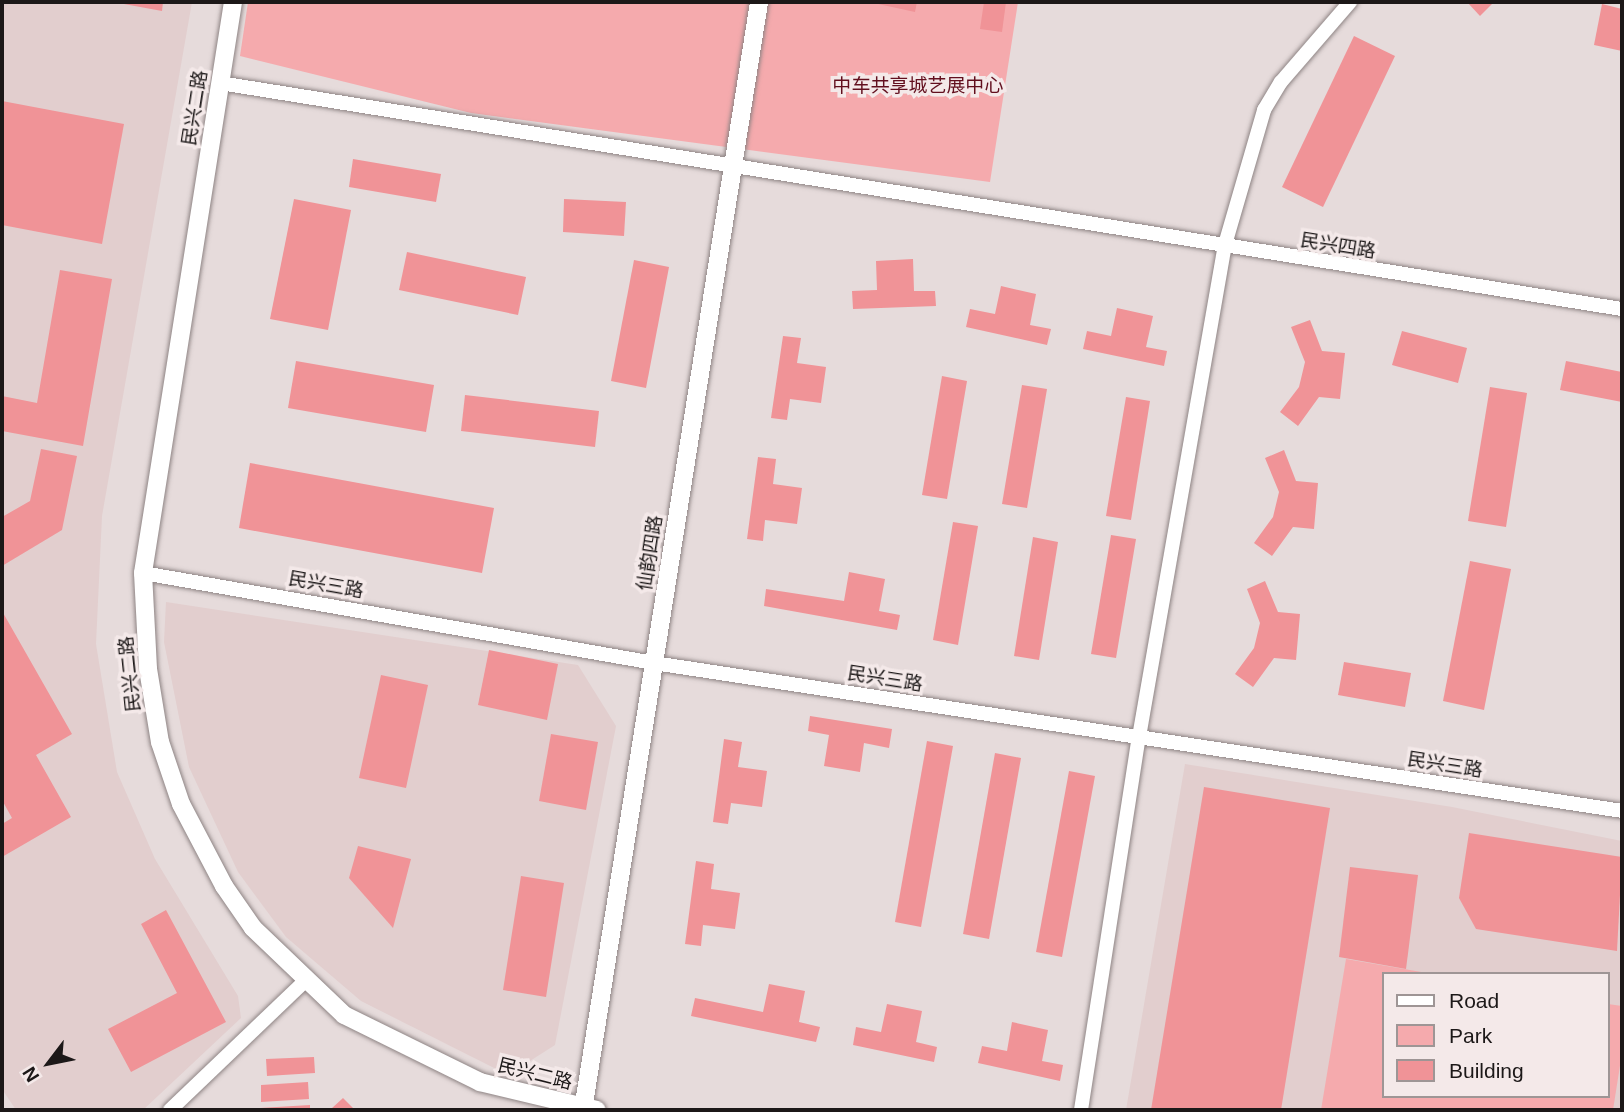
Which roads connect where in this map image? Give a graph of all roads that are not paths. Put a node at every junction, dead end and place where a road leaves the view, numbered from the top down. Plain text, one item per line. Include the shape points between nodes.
1 (233, 2) edge
2 (758, 2) edge
3 (1350, 2) edge
4 (220, 83) junction
5 (735, 166) junction
6 (1224, 247) junction
7 (1622, 309) edge
8 (143, 573) junction
9 (653, 663) junction
10 (1139, 737) junction
11 (1622, 811) edge
12 (306, 980) junction
13 (588, 1109) edge
14 (170, 1110) edge
15 (1081, 1110) edge

1 - 4 street, 民兴二路
2 - 5 street, 仙韵四路
3 - 6 street via 1281,82 1264,110
4 - 5 street, 民兴四路
4 - 8 street, 民兴二路
5 - 6 street, 民兴四路
5 - 9 street, 仙韵四路
6 - 7 street, 民兴四路
6 - 10 street
8 - 9 street, 民兴三路
8 - 12 street, 民兴二路 via 148,669 160,742 181,804 203,850 246,917
9 - 10 street, 民兴三路
9 - 13 street, 仙韵四路
10 - 11 street, 民兴三路
10 - 15 street
12 - 13 street, 民兴二路 via 344,1015 480,1082
12 - 14 street

